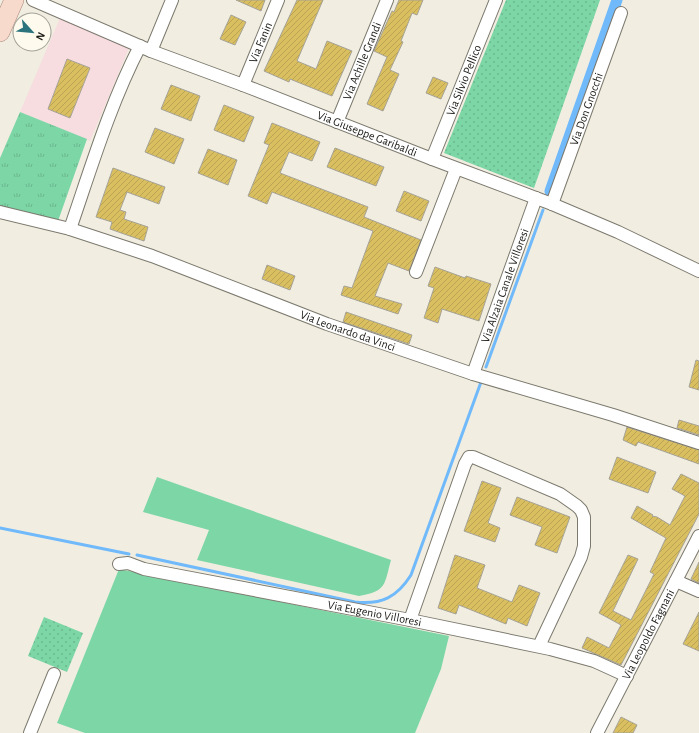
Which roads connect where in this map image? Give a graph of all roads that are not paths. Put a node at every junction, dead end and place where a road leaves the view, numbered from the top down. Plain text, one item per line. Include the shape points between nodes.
1 (14, 0) edge
2 (33, 0) edge
3 (172, 0) edge
4 (278, 0) edge
5 (387, 0) edge
6 (496, 0) edge
7 (621, 13) dead end
8 (0, 32) edge
9 (146, 48) junction
10 (243, 85) junction
11 (337, 122) junction
12 (432, 159) junction
13 (456, 168) junction
14 (536, 198) junction
15 (552, 204) junction
16 (0, 212) edge
17 (70, 229) junction
18 (699, 271) edge
19 (416, 272) dead end
20 (473, 374) junction
21 (699, 443) edge
22 (699, 536) edge
23 (119, 564) dead end
24 (676, 580) junction
25 (699, 591) edge
26 (410, 620) junction
27 (539, 646) junction
28 (54, 674) dead end
29 (626, 676) junction
30 (30, 733) edge
31 (598, 733) edge

1 - 8 main road
2 - 9 street, Via Giuseppe Garibaldi
3 - 9 street
4 - 10 street, Via Fanin
5 - 11 street, Via Achille Grandi
6 - 12 street, Via Silvio Pellico
7 - 15 street, Via Don Gnocchi
9 - 10 street, Via Giuseppe Garibaldi
9 - 17 street via 131,63
10 - 11 street, Via Giuseppe Garibaldi
11 - 12 street, Via Giuseppe Garibaldi
12 - 13 street, Via Giuseppe Garibaldi
13 - 14 street, Via Giuseppe Garibaldi
13 - 19 street
14 - 15 street, Via Giuseppe Garibaldi
14 - 20 street, Via Alzaia Canale Villoresi
15 - 18 street, Via Giuseppe Garibaldi
16 - 17 street, Via Leonardo da Vinci
17 - 20 street, Via Leonardo da Vinci via 152,256 327,324
20 - 21 street, Via Leonardo da Vinci
22 - 24 street, Via Leopoldo Fagnani
23 - 26 street, Via Eugenio Villoresi
24 - 25 street
24 - 29 street, Via Leopoldo Fagnani
26 - 27 street, Via Eugenio Villoresi
26 - 27 street via 465,464 469,457 473,457 560,494 581,510 584,518 584,546 581,557
27 - 29 street, Via Eugenio Villoresi via 594,661
28 - 30 street
29 - 31 street, Via Leopoldo Fagnani

